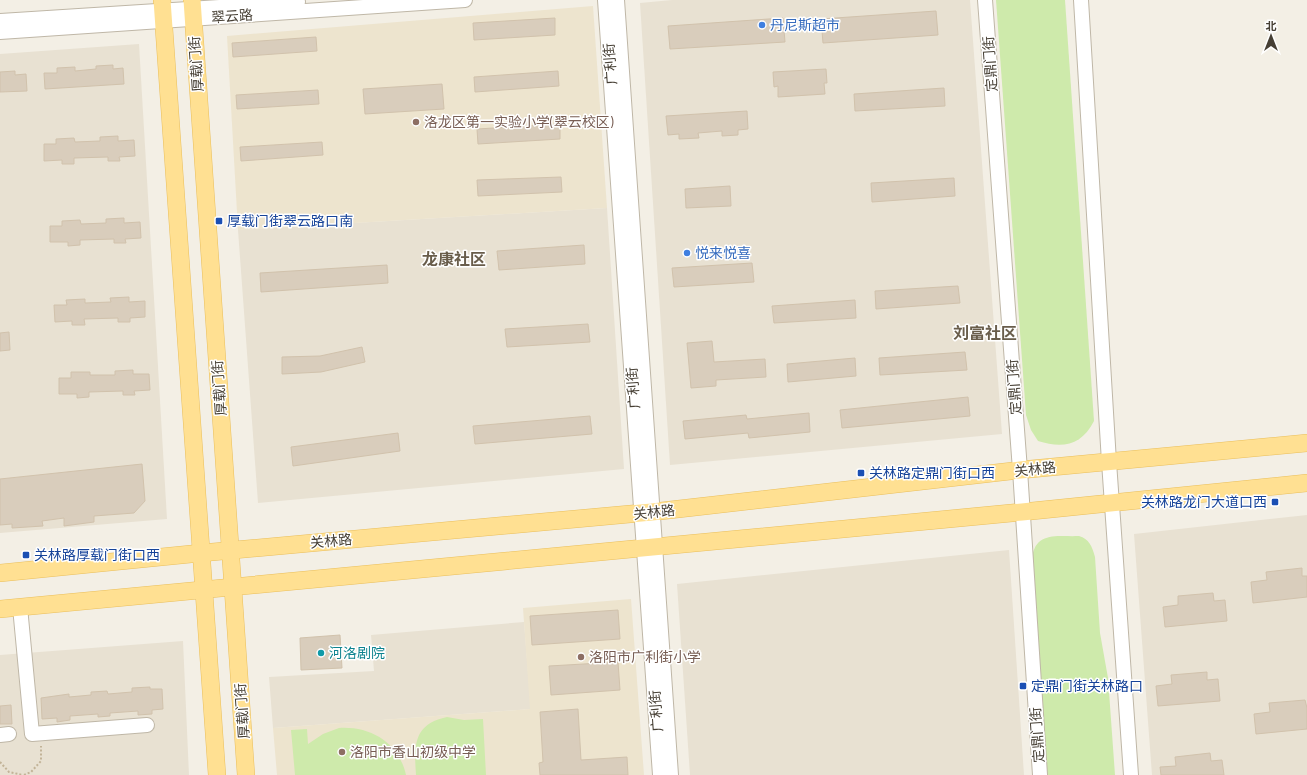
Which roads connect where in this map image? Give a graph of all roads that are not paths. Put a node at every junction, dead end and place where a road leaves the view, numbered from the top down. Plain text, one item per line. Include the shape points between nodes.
1 (325, 0) edge
2 (465, 0) edge
3 (606, 0) edge
4 (617, 0) edge
5 (985, 0) edge
6 (1081, 0) edge
7 (192, 9) edge
8 (163, 10) edge
9 (0, 21) edge
10 (0, 32) edge
11 (1307, 443) edge
12 (1109, 462) junction
13 (1020, 470) junction
14 (1307, 483) edge
15 (1112, 503) junction
16 (1022, 512) junction
17 (647, 513) junction
18 (650, 547) junction
19 (230, 551) junction
20 (202, 553) junction
21 (0, 573) edge
22 (233, 587) junction
23 (203, 590) junction
24 (20, 608) junction
25 (0, 609) edge
26 (147, 725) dead end
27 (217, 775) edge
28 (246, 775) edge
29 (660, 775) edge
30 (671, 775) edge
31 (1040, 775) edge
32 (1131, 775) edge

1 - 7 street, 翠云路
2 - 7 street, 翠云路
3 - 17 street, 广利街
4 - 17 street, 广利街
5 - 13 street, 定鼎门街
6 - 12 street
7 - 8 street, 翠云路
7 - 19 main road, 厚载门街
8 - 9 street, 翠云路
8 - 10 street, 翠云路
8 - 20 main road, 厚载门街
11 - 12 main road, 关林路
12 - 13 main road, 关林路
12 - 15 street
13 - 16 street, 定鼎门街
13 - 17 main road, 关林路
14 - 15 main road
15 - 16 main road
15 - 32 street
16 - 18 main road
16 - 31 street, 定鼎门街
17 - 18 street, 广利街
17 - 19 main road, 关林路
18 - 22 main road
18 - 29 street, 广利街
18 - 30 street, 广利街
19 - 20 main road, 关林路
19 - 22 main road, 厚载门街
20 - 21 main road, 关林路
20 - 23 main road, 厚载门街
22 - 23 main road
22 - 28 main road, 厚载门街
23 - 24 main road
23 - 27 main road, 厚载门街
24 - 25 main road
24 - 26 street via 32,734

